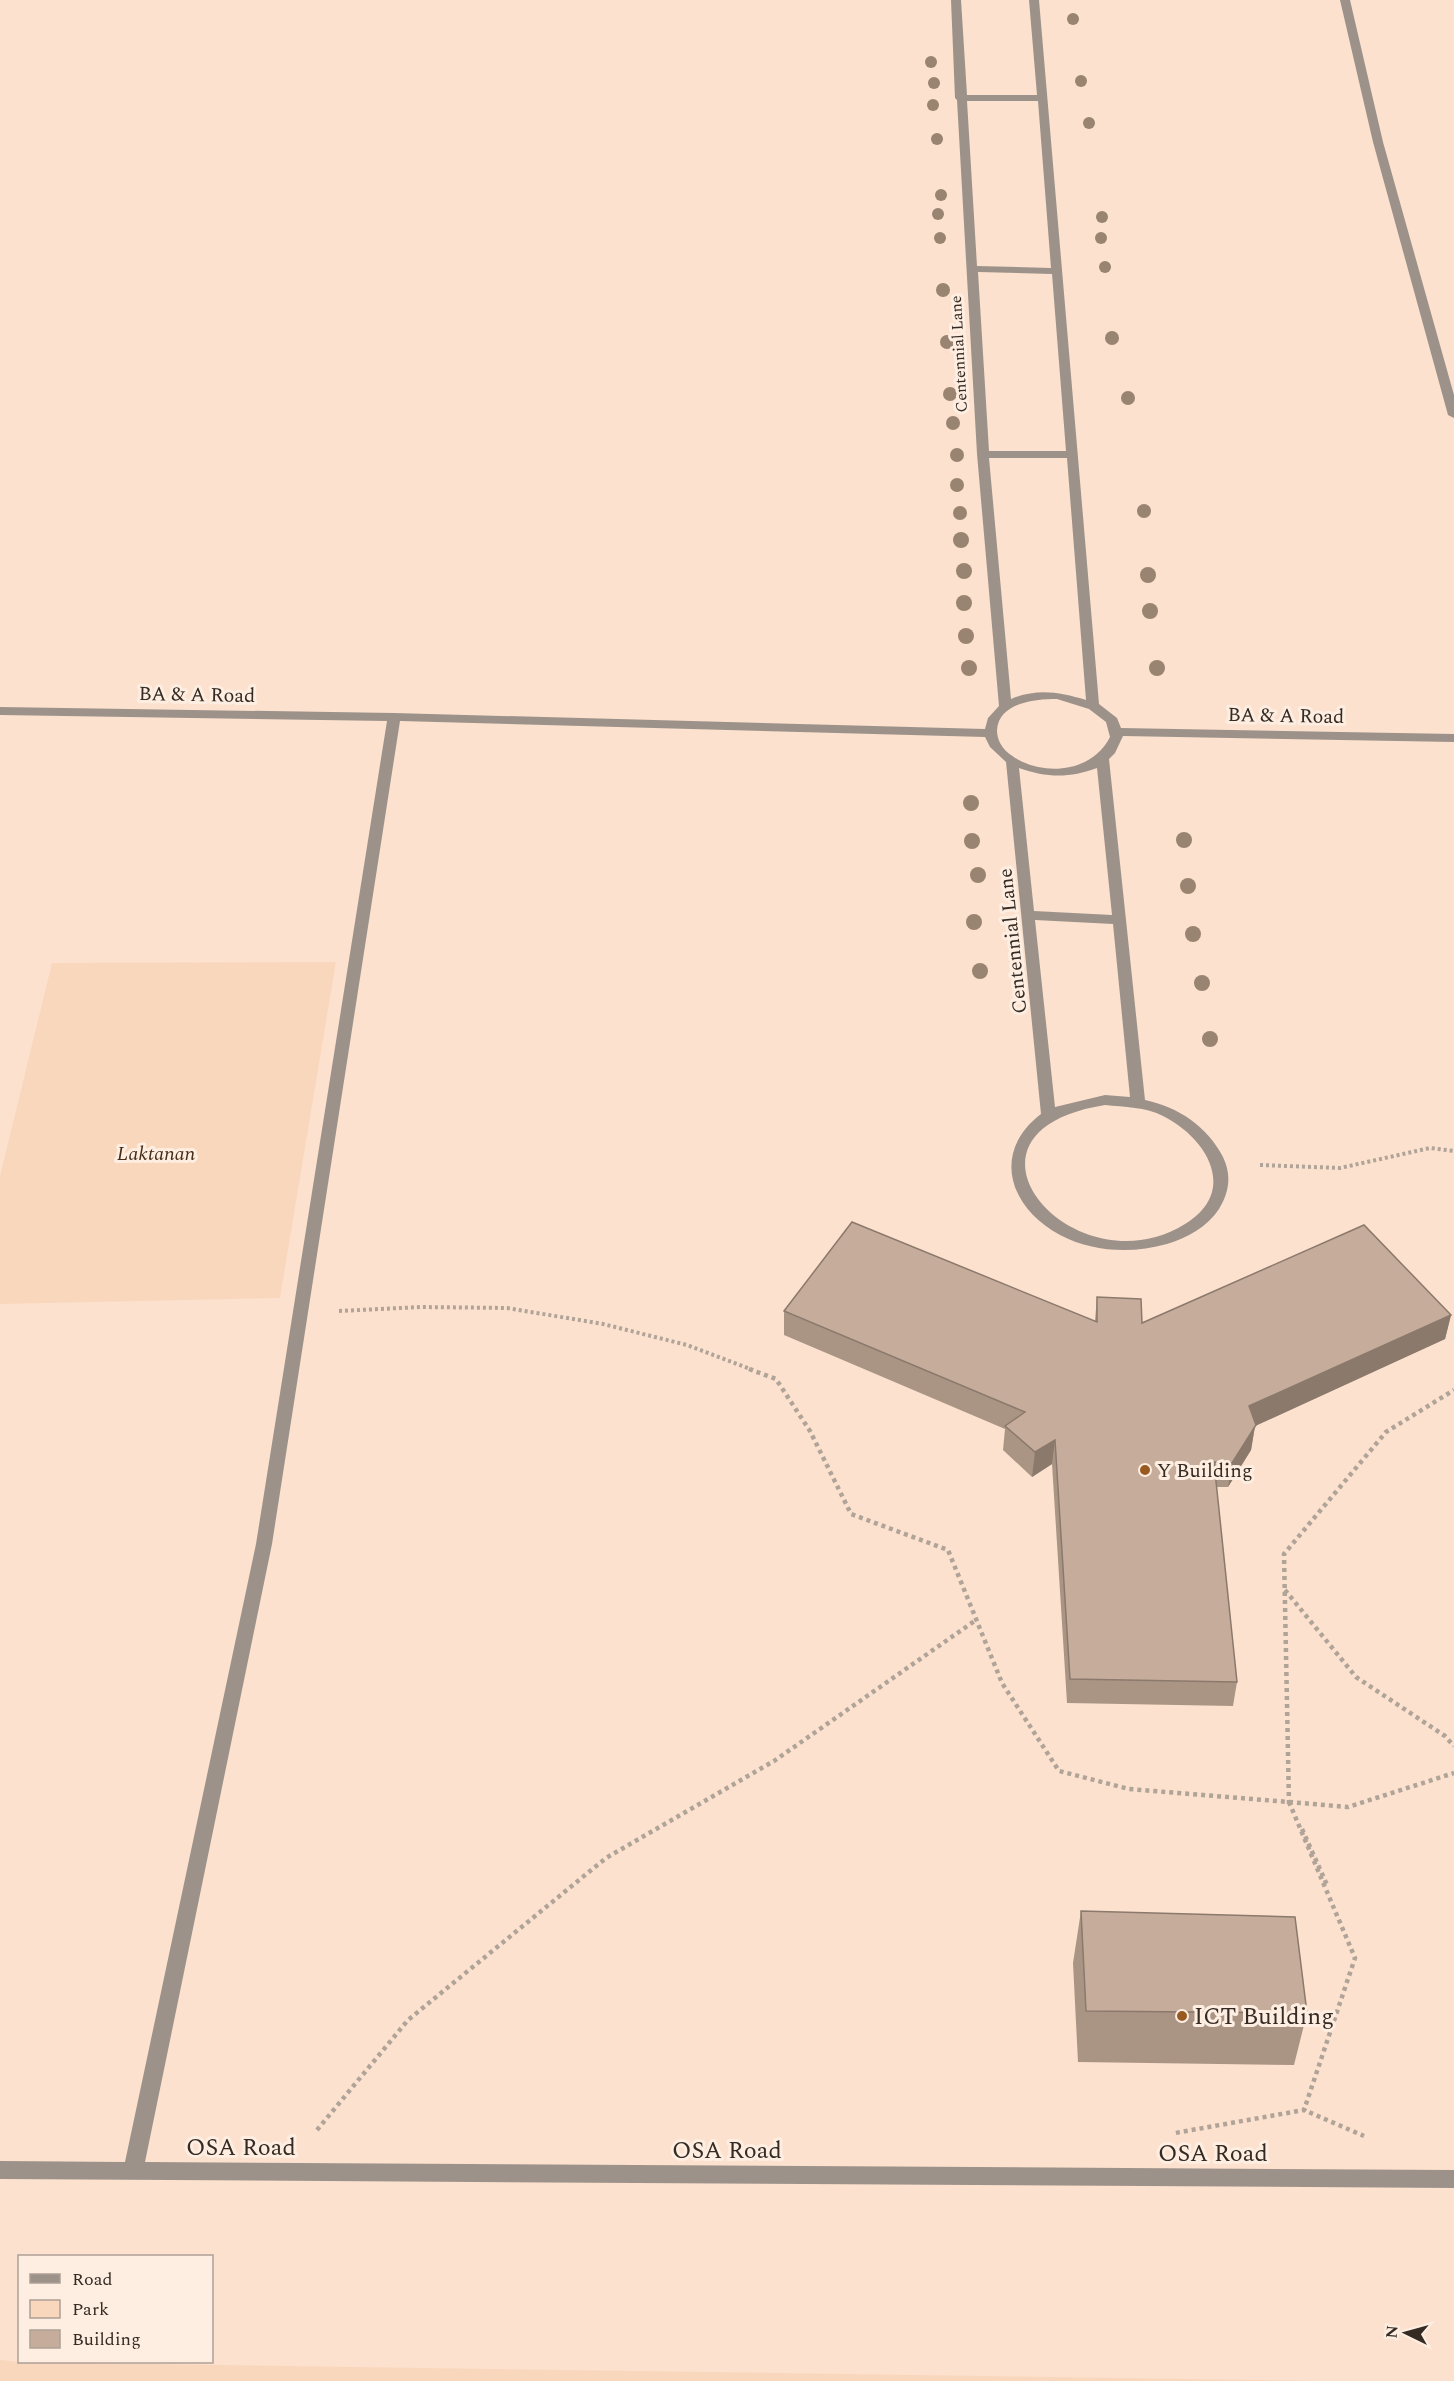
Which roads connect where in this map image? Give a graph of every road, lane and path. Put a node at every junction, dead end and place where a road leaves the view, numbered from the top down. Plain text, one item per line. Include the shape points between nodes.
1 (956, 0) edge
2 (1034, 0) edge
3 (1345, 0) edge
4 (960, 98) junction
5 (1042, 98) junction
6 (971, 269) junction
7 (1057, 272) junction
8 (1454, 415) edge
9 (983, 454) junction
10 (1072, 454) junction
11 (1093, 705) junction
12 (1005, 706) junction
13 (0, 711) edge
14 (394, 717) junction
15 (1117, 732) junction
16 (990, 733) junction
17 (1454, 738) edge
18 (1103, 760) junction
19 (1012, 762) junction
20 (1029, 915) junction
21 (1118, 920) junction
22 (1138, 1103) junction
23 (1049, 1116) junction
24 (1454, 1152) edge
25 (1220, 1164) junction
26 (300, 1313) junction
27 (1454, 1390) edge
28 (1284, 1590) junction
29 (976, 1620) junction
30 (1454, 1746) edge
31 (1454, 1773) edge
32 (1289, 1802) junction
33 (1304, 2110) junction
34 (1165, 2135) dead end
35 (1370, 2138) dead end
36 (0, 2170) edge
37 (133, 2171) junction
38 (282, 2172) junction
39 (1454, 2180) edge

1 - 4 street, Centennial Lane
2 - 5 street
3 - 8 street via 1378,142
4 - 5 street
4 - 6 street, Centennial Lane
5 - 7 street
6 - 7 street
6 - 9 street, Centennial Lane
7 - 10 street
9 - 10 street
9 - 12 street, Centennial Lane
10 - 11 street
11 - 12 street via 1058,695 1020,699
11 - 15 street via 1105,713
12 - 16 street via 991,723
13 - 14 street, BA & A Road
14 - 16 street, BA & A Road
14 - 26 street
15 - 17 street, BA & A Road
15 - 18 street via 1113,752
16 - 19 street via 993,744
18 - 19 street via 1070,772 1049,772
18 - 21 street
19 - 20 street, Centennial Lane
20 - 21 street
20 - 23 street, Centennial Lane
21 - 22 street
22 - 23 street via 1105,1100 1076,1105
22 - 25 street via 1166,1111 1190,1125 1209,1143
23 - 25 street via 1032,1130 1021,1148 1016,1167 1021,1186 1033,1206 1050,1222 1102,1243 1159,1242 1184,1233 1203,1220 1217,1203 1222,1184
24 - 25 path via 1430,1148 1340,1168
26 - 29 path via 421,1307 507,1308 603,1324 687,1345 776,1379 810,1431 851,1514 948,1550
26 - 37 street via 259,1572
27 - 28 path via 1386,1432 1284,1554
28 - 30 path via 1356,1677
28 - 32 path
29 - 32 path via 1002,1683 1059,1771 1129,1789
29 - 38 path via 774,1761 606,1858 408,2020
31 - 32 path via 1348,1807
32 - 33 path via 1354,1958
33 - 34 path
33 - 35 path
36 - 37 street, OSA Road
37 - 38 street, OSA Road
38 - 39 street, OSA Road

